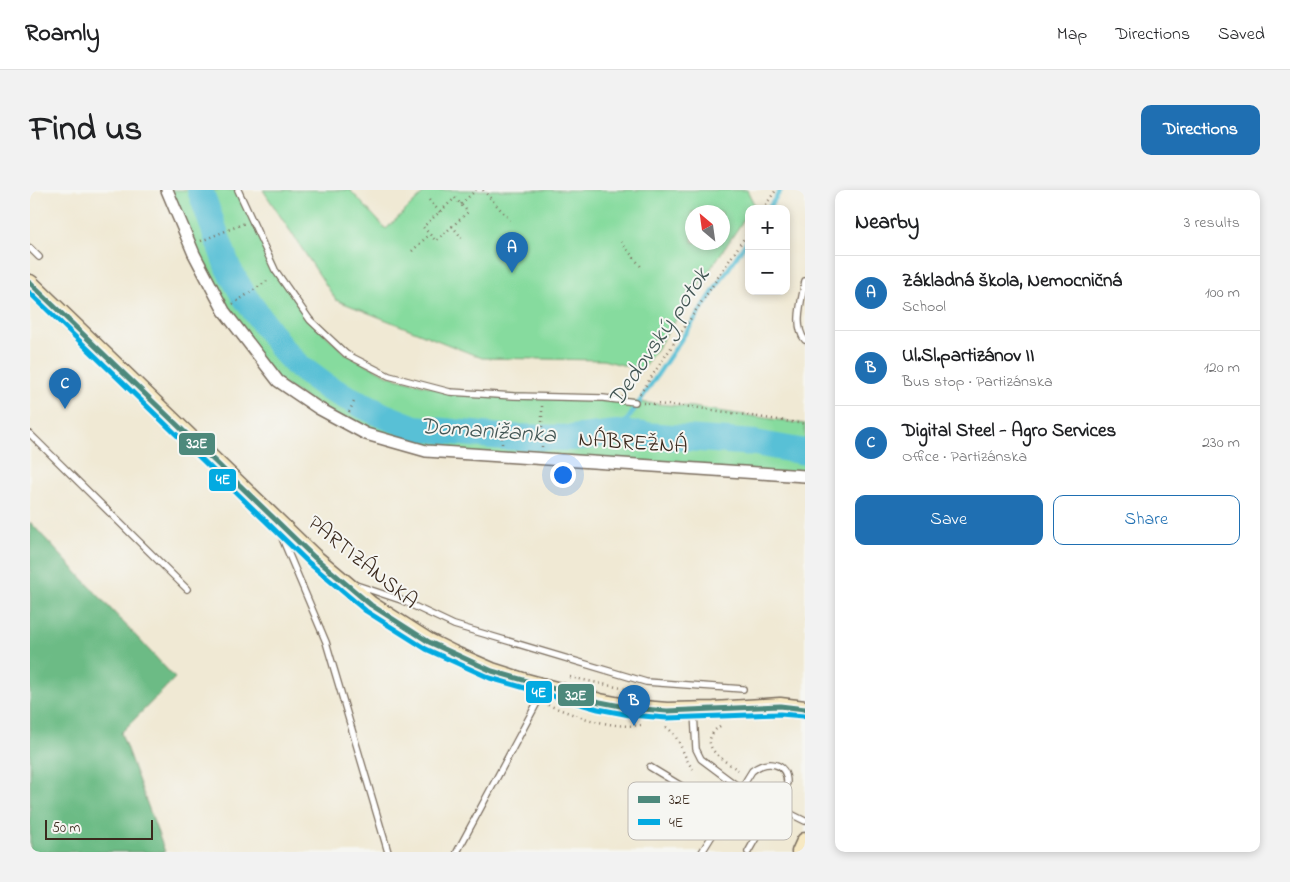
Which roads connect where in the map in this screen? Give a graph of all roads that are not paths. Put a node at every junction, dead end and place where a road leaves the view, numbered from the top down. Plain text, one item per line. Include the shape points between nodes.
1 (167, 190) edge
2 (238, 190) edge
3 (30, 248) edge
4 (39, 257) dead end
5 (805, 282) edge
6 (30, 284) edge
7 (805, 340) edge
8 (635, 402) road end
9 (30, 434) edge
10 (805, 476) edge
11 (275, 520) junction
12 (340, 580) junction
13 (187, 589) dead end
14 (540, 686) junction
15 (743, 689) dead end
16 (805, 698) edge
17 (780, 706) junction
18 (805, 709) edge
19 (694, 710) junction
20 (650, 767) dead end
21 (675, 782) edge
22 (732, 782) edge
23 (744, 782) edge
24 (787, 782) edge
25 (792, 814) edge
26 (805, 820) edge
27 (711, 840) edge
28 (755, 840) edge
29 (805, 841) edge
30 (705, 851) edge
31 (388, 852) edge
32 (457, 852) edge
33 (748, 852) edge
34 (800, 852) edge

1 - 10 street, NÁBREŽNÁ via 224,310 278,381 366,434 426,451
2 - 8 lane via 278,274 310,320 346,354 389,376 450,392
3 - 4 lane
5 - 7 lane via 799,321 800,333
6 - 11 main road, PARTIZÁNSKA
9 - 13 lane
11 - 12 main road, PARTIZÁNSKA
11 - 31 lane via 326,642
12 - 14 main road, PARTIZÁNSKA via 429,642 479,666
12 - 15 lane via 401,600 454,625 646,682
14 - 19 main road, PARTIZÁNSKA via 631,708
14 - 32 lane via 538,701
16 - 17 main road, PARTIZÁNSKA
17 - 18 main road, PARTIZÁNSKA
17 - 19 main road, PARTIZÁNSKA
19 - 22 lane via 696,750 701,759
20 - 21 lane
23 - 24 lane via 752,771 765,764 784,769
25 - 26 lane
27 - 30 lane
28 - 33 lane
29 - 34 main road

